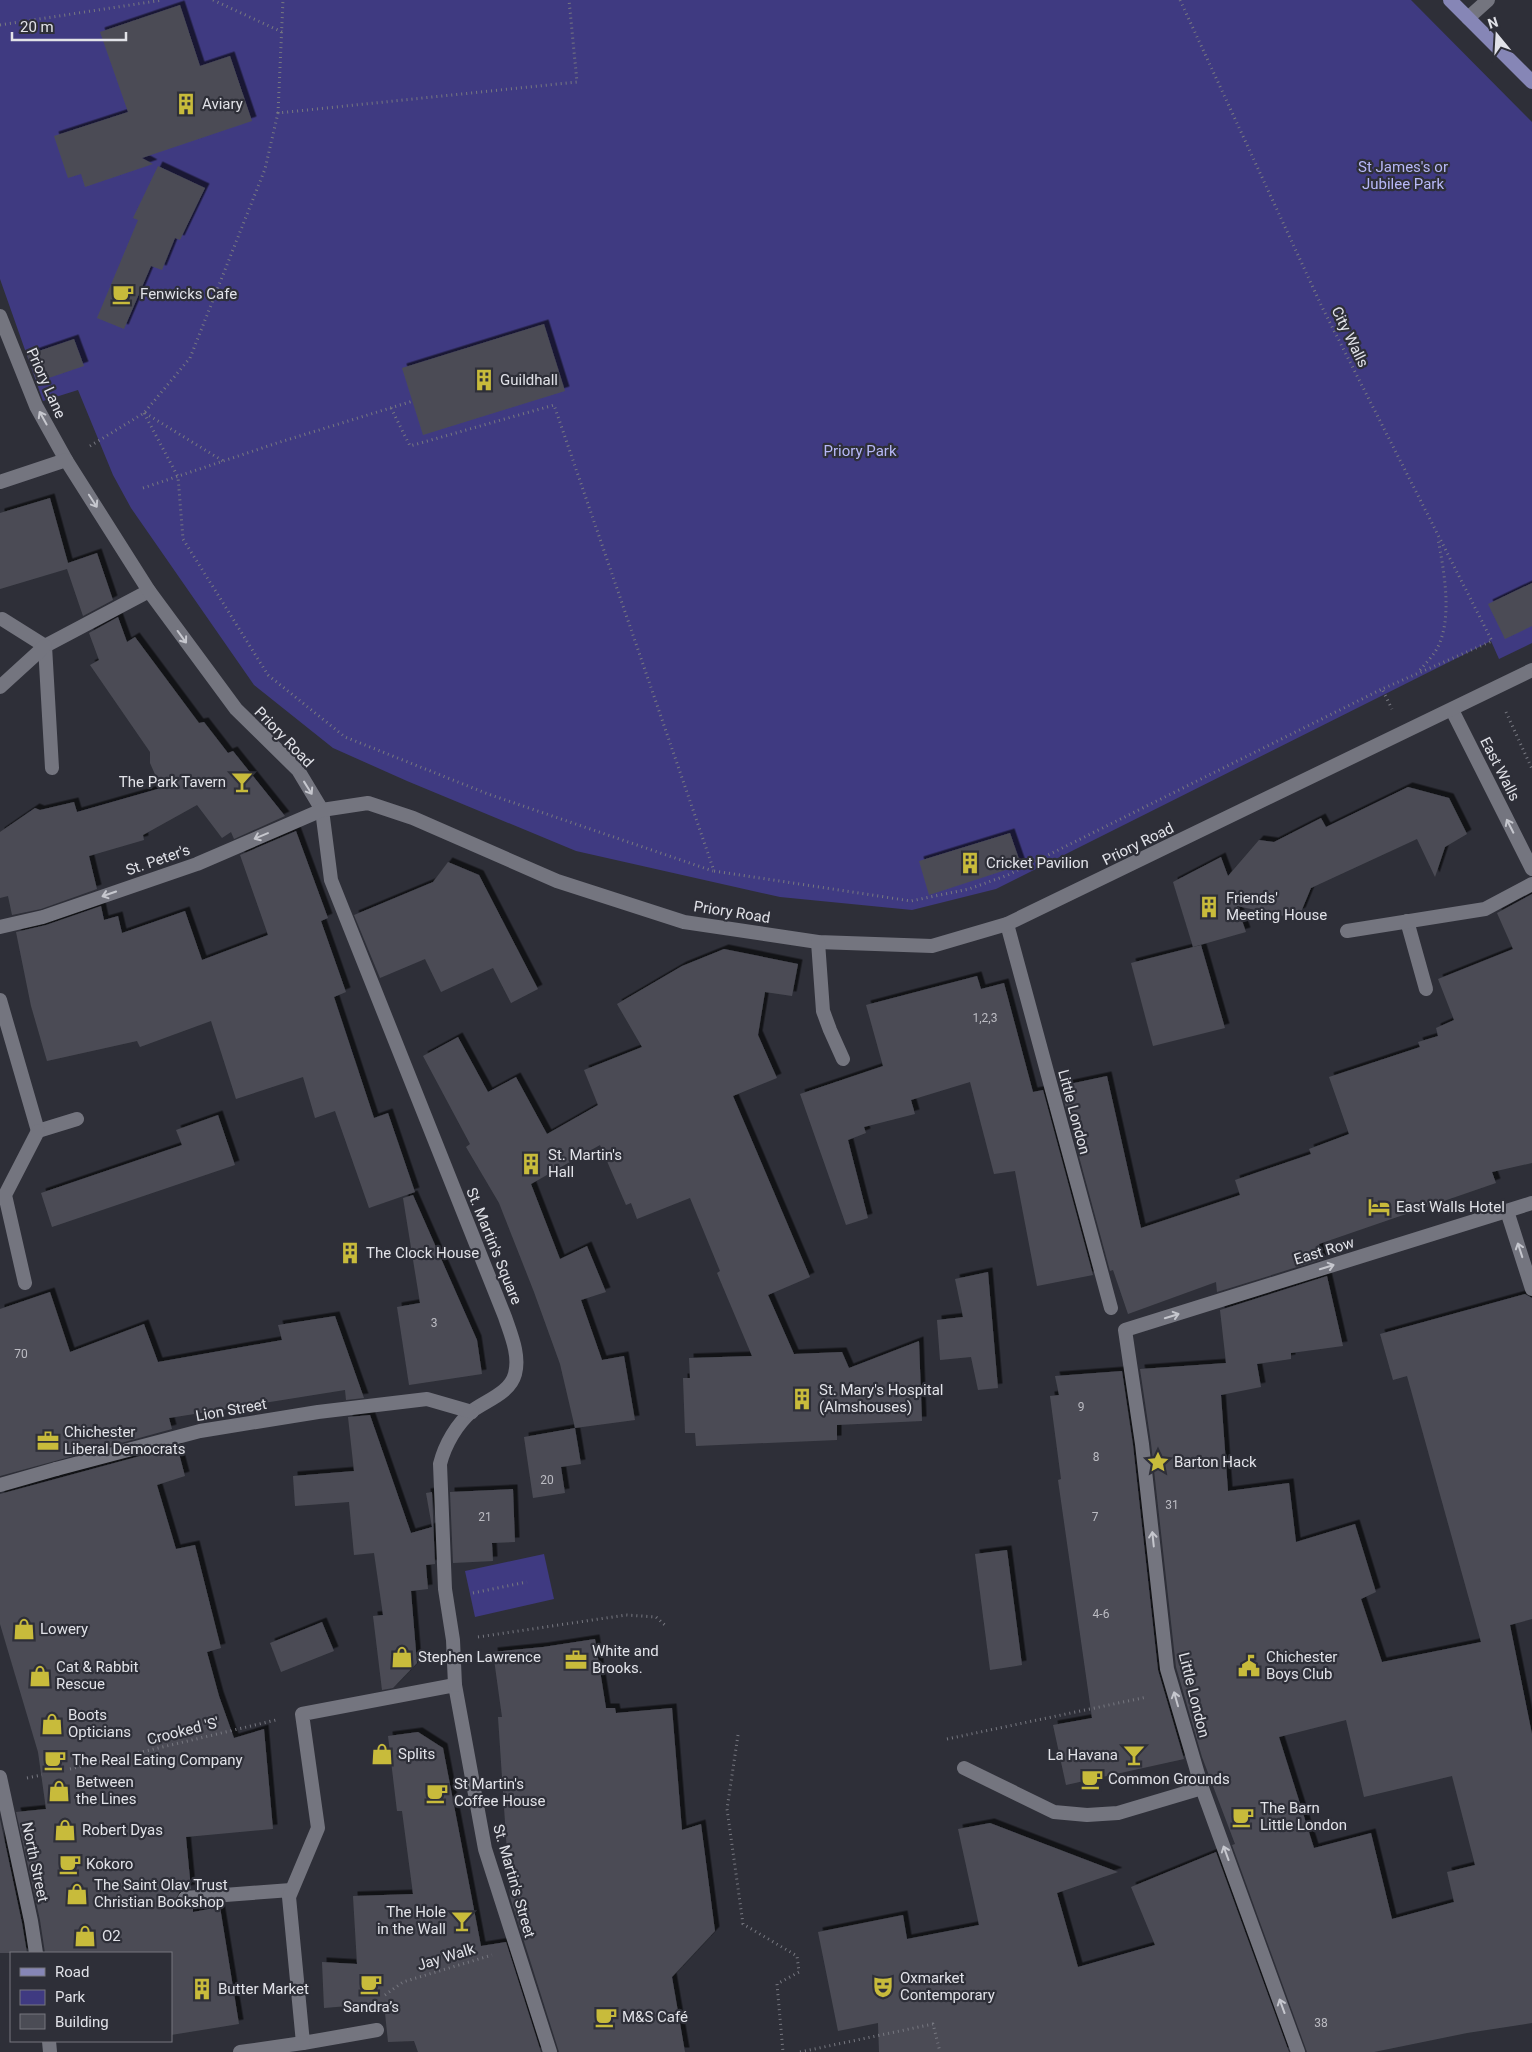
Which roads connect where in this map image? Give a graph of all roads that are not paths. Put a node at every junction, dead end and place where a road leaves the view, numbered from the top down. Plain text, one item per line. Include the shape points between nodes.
1 (1450, 0) edge
2 (1488, 0) edge
3 (1468, 18) junction
4 (1532, 82) edge
5 (0, 316) edge
6 (66, 460) junction
7 (0, 482) edge
8 (148, 591) junction
9 (2, 619) dead end
10 (45, 646) junction
11 (1532, 670) edge
12 (0, 687) edge
13 (1452, 710) junction
14 (52, 768) dead end
15 (322, 810) junction
16 (1532, 869) edge
17 (1532, 884) edge
18 (1407, 921) junction
19 (1007, 924) junction
20 (0, 926) edge
21 (1347, 931) dead end
22 (818, 942) junction
23 (1426, 988) dead end
24 (0, 1000) edge
25 (843, 1059) dead end
26 (77, 1119) dead end
27 (38, 1131) junction
28 (1532, 1203) edge
29 (1507, 1211) junction
30 (25, 1282) dead end
31 (1532, 1289) edge
32 (1110, 1308) dead end
33 (1125, 1330) joint
34 (472, 1412) junction
35 (0, 1485) edge
36 (454, 1686) junction
37 (964, 1768) dead end
38 (0, 1777) edge
39 (1202, 1788) junction
40 (291, 1890) junction
41 (185, 1898) dead end
42 (36, 1952) edge
43 (377, 2030) dead end
44 (303, 2043) junction
45 (240, 2052) edge
46 (550, 2052) edge
47 (1298, 2052) edge

1 - 3 main road
2 - 3 street
3 - 4 main road
6 -> 5 street, Priory Lane via 36,406
6 - 7 street
6 -> 8 street, Priory Road
8 - 10 street
8 -> 15 street, Priory Road via 236,709 298,770
9 - 10 street
10 - 12 street
10 - 14 street
11 - 13 street, Priory Road
16 -> 13 street, East Walls
13 - 19 street, Priory Road
15 -> 20 street, St. Peter's via 197,864 42,917
15 - 22 street, Priory Road via 368,803 413,818 557,881 684,922
15 - 34 street, St. Martin's Square via 331,880 505,1317 516,1352 512,1382
17 - 18 street via 1485,909
18 - 21 street
18 - 23 street
19 - 22 street, Priory Road via 932,946
19 - 32 street, Little London
22 - 25 street via 823,1011
24 - 27 street
26 - 27 street
27 - 30 street via 5,1195
28 - 29 street, East Row
31 -> 29 street
33 -> 29 street, East Row
39 -> 33 street, Little London via 1167,1669 1142,1444
34 - 35 street, Lion Street via 427,1399 318,1412 200,1431
34 - 36 street, St. Martin's Square via 459,1425 440,1464 442,1553
36 - 40 street via 302,1714 318,1828
36 - 46 street, St. Martin's Street via 485,1849
37 - 39 street via 1054,1812 1088,1815 1118,1813
38 - 42 street, North Street
47 -> 39 street, Little London
40 - 41 street
40 - 44 street
43 - 44 street
44 - 45 street

